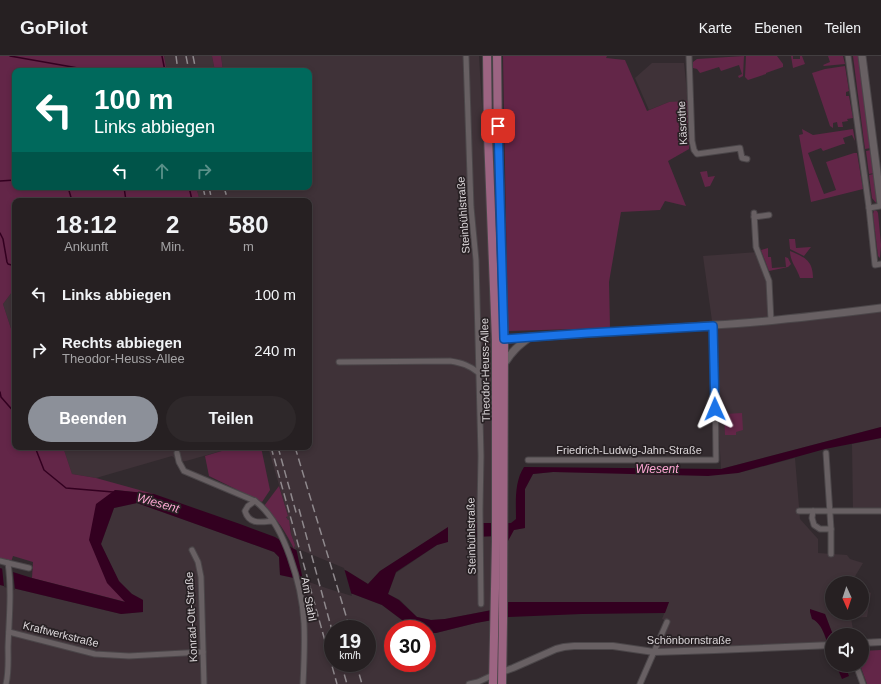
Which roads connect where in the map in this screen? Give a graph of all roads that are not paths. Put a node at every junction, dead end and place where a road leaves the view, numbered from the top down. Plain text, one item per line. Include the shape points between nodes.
1 (466, 56) edge
2 (487, 56) edge
3 (497, 56) edge
4 (689, 56) edge
5 (848, 56) edge
6 (862, 56) edge
7 (747, 159) dead end
8 (881, 205) edge
9 (869, 208) junction
10 (769, 215) dead end
11 (881, 264) edge
12 (881, 308) edge
13 (772, 321) junction
14 (713, 326) junction
15 (530, 337) junction
16 (500, 340) junction
17 (339, 362) dead end
18 (504, 364) junction
19 (479, 373) junction
20 (177, 453) dead end
21 (826, 453) dead end
22 (528, 460) dead end
23 (255, 501) junction
24 (500, 510) junction
25 (799, 511) dead end
26 (813, 511) junction
27 (881, 511) edge
28 (830, 512) junction
29 (273, 521) junction
30 (831, 529) junction
31 (192, 550) dead end
32 (831, 554) dead end
33 (0, 561) edge
34 (8, 566) junction
35 (29, 568) dead end
36 (499, 592) junction
37 (481, 604) dead end
38 (667, 622) dead end
39 (9, 632) junction
40 (881, 642) edge
41 (869, 643) edge
42 (825, 645) edge
43 (203, 652) junction
44 (654, 652) junction
45 (502, 672) junction
46 (859, 672) edge
47 (494, 675) junction
48 (6, 684) edge
49 (204, 684) edge
50 (303, 684) edge
51 (469, 684) edge
52 (493, 684) edge
53 (502, 684) edge
54 (640, 684) edge
55 (863, 684) edge

1 - 19 street, Steinbühlstraße
2 - 16 main road, Theodor-Heuss-Allee via 488,136
3 - 16 main road, Theodor-Heuss-Allee
4 - 7 street, Käsröthe via 694,150 697,154 740,148 742,158
5 - 9 street
6 - 8 main road
8 - 9 street
9 - 11 street via 875,265
10 - 13 street via 754,215 756,247 769,281
12 - 13 main road
13 - 14 main road
14 - 15 main road
14 - 22 street, Friedrich-Ludwig-Jahn-Straße via 716,460
15 - 16 main road
15 - 18 main road via 512,351
16 - 18 main road, Theodor-Heuss-Allee
16 - 24 main road, Theodor-Heuss-Allee
17 - 19 street via 450,361 471,366
18 - 24 main road, Theodor-Heuss-Allee
19 - 37 street, Steinbühlstraße
20 - 23 street, Am Stahl via 184,471
21 - 28 street
23 - 29 street, Am Stahl
23 - 29 street via 245,511 247,517 253,521
24 - 36 main road, Theodor-Heuss-Allee
25 - 26 street
26 - 28 street
26 - 30 street via 814,525 820,529
27 - 28 street
28 - 30 street
29 - 50 street, Am Stahl via 284,540 302,600
30 - 32 street
31 - 43 street, Konrad-Ott-Straße via 201,577
33 - 34 street
34 - 35 street
34 - 39 street
36 - 45 main road, Theodor-Heuss-Allee via 503,620
36 - 47 main road, Theodor-Heuss-Allee via 495,622
38 - 44 street
39 - 43 street, Kraftwerkstraße via 95,654 129,656
39 - 48 street
40 - 41 street
42 - 44 street, Schönbornstraße
43 - 49 street, Konrad-Ott-Straße
44 - 45 street, Schönbornstraße via 613,646 564,647
44 - 54 street
45 - 47 main road
45 - 53 main road, Theodor-Heuss-Allee
46 - 55 street
47 - 51 street
47 - 52 main road, Theodor-Heuss-Allee

